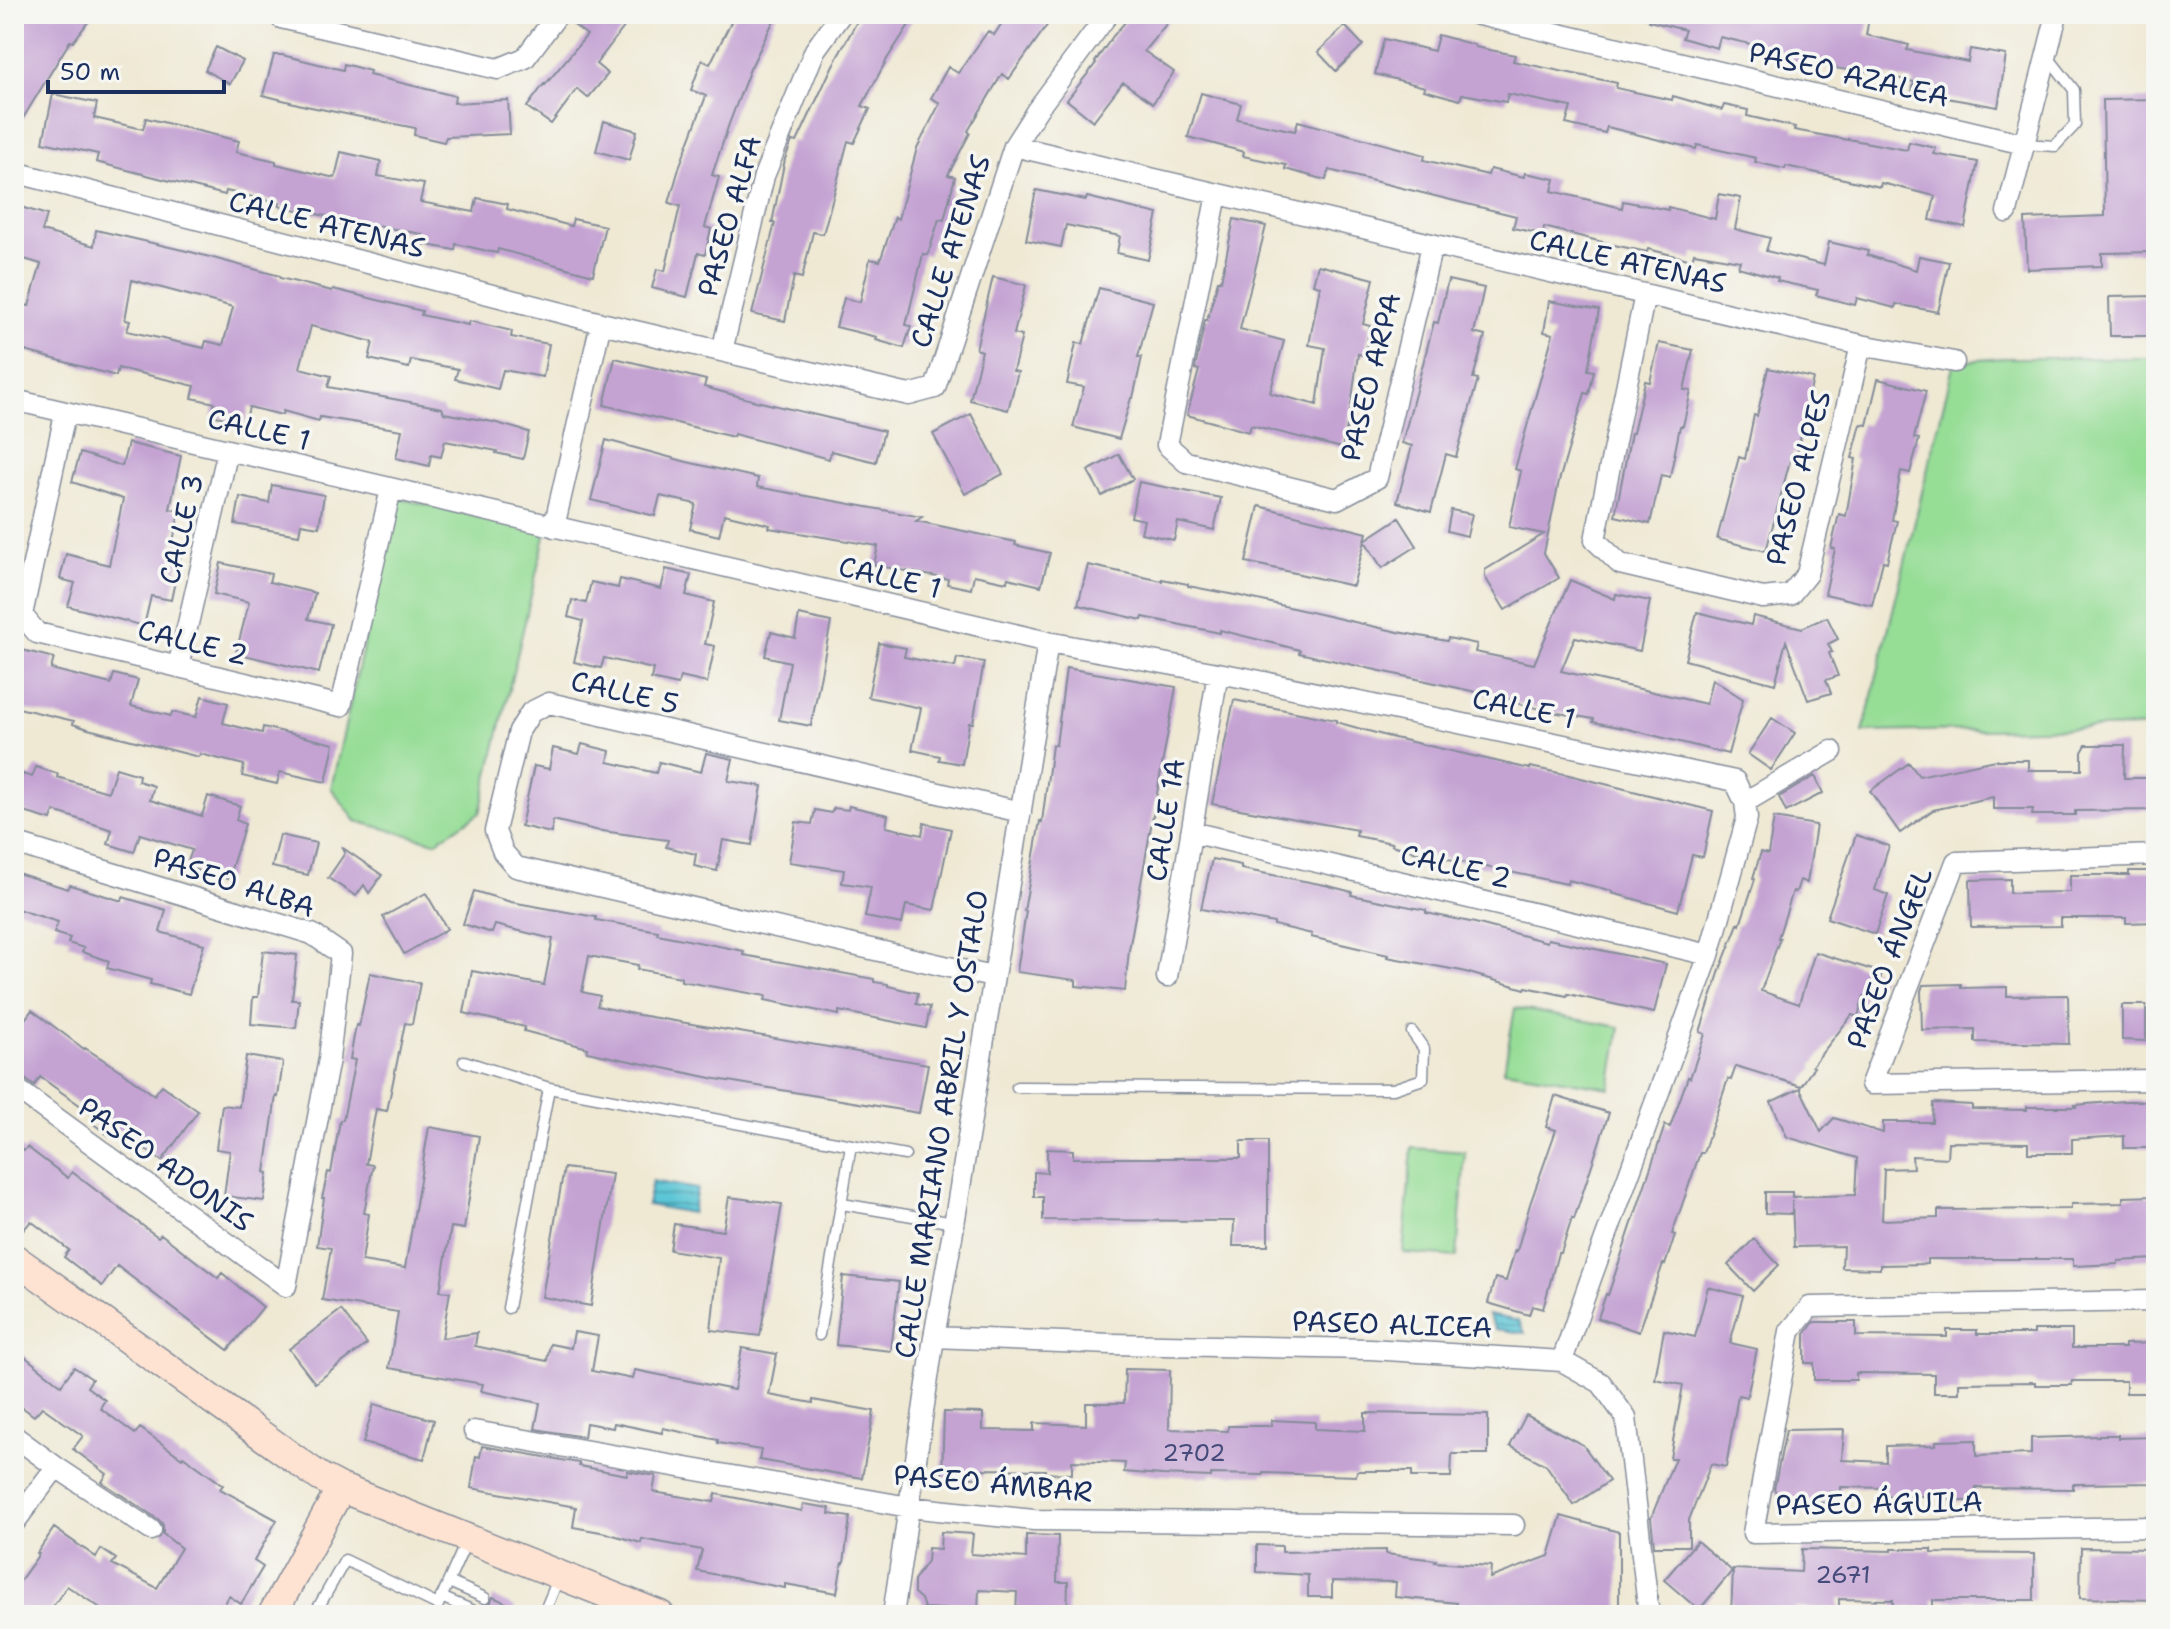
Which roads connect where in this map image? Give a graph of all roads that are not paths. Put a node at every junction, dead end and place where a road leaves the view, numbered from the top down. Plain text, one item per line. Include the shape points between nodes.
1 (284, 14) edge
2 (558, 14) edge
3 (841, 14) edge
4 (1108, 14) edge
5 (1475, 14) edge
6 (2057, 14) edge
7 (2047, 55) junction
8 (2024, 144) junction
9 (1014, 146) junction
10 (14, 172) edge
11 (1217, 194) junction
12 (2007, 212) dead end
13 (1432, 245) junction
14 (1645, 294) junction
15 (601, 323) junction
16 (1861, 345) junction
17 (722, 351) junction
18 (1954, 362) dead end
19 (14, 400) edge
20 (65, 414) junction
21 (228, 450) junction
22 (391, 489) junction
23 (554, 527) junction
24 (1048, 642) junction
25 (178, 667) junction
26 (1218, 673) junction
27 (1832, 751) dead end
28 (1745, 802) junction
29 (1021, 812) junction
30 (1191, 832) junction
31 (14, 843) edge
32 (2156, 855) edge
33 (1709, 955) junction
34 (992, 977) junction
35 (1167, 977) dead end
36 (1412, 1032) dead end
37 (464, 1061) dead end
38 (2156, 1080) edge
39 (14, 1087) edge
40 (1017, 1087) dead end
41 (549, 1088) junction
42 (851, 1145) junction
43 (905, 1155) dead end
44 (842, 1204) junction
45 (954, 1223) junction
46 (14, 1258) edge
47 (286, 1286) joint
48 (2156, 1301) edge
49 (508, 1308) dead end
50 (819, 1335) dead end
51 (934, 1337) junction
52 (1562, 1361) junction
53 (474, 1431) dead end
54 (14, 1436) edge
55 (56, 1467) junction
56 (341, 1488) junction
57 (909, 1507) junction
58 (14, 1523) edge
59 (1514, 1525) dead end
60 (2156, 1527) edge
61 (151, 1530) dead end
62 (467, 1539) junction
63 (559, 1575) junction
64 (449, 1582) junction
65 (485, 1598) dead end
66 (440, 1606) edge
67 (479, 1613) edge
68 (272, 1615) edge
69 (314, 1615) edge
70 (543, 1615) edge
71 (660, 1615) edge
72 (893, 1615) edge
73 (1649, 1615) edge

1 - 2 street via 281,18 498,69 525,58
3 - 17 street, PASEO ALFA via 815,50 764,176
4 - 9 street
5 - 8 street, PASEO AZALEA
6 - 7 street
7 - 8 street
7 - 8 lane via 2074,90 2075,125 2055,146
8 - 12 street
9 - 11 street, CALLE ATENAS
9 - 17 street, CALLE ATENAS via 935,388 909,395
10 - 15 street, CALLE ATENAS
11 - 13 street, CALLE ATENAS
11 - 13 street, PASEO ARPA via 1167,445 1186,462 1337,499 1377,478
13 - 14 street, CALLE ATENAS
14 - 16 street, CALLE ATENAS
14 - 16 street, PASEO ALPES via 1595,540 1620,564 1748,595 1790,595 1807,574
15 - 17 street, CALLE ATENAS
15 - 23 street
16 - 18 street, CALLE ATENAS
19 - 20 street, CALLE 1
20 - 21 street, CALLE 1
20 - 25 street, CALLE 2 via 22,615 37,633
21 - 22 street, CALLE 1
21 - 25 street, CALLE 3
22 - 23 street, CALLE 1
22 - 25 street, CALLE 2 via 341,706
23 - 24 street, CALLE 1
24 - 26 street, CALLE 1
24 - 29 street, CALLE MARIANO ABRIL Y OSTALO
26 - 28 street, CALLE 1 via 1735,781
26 - 30 street, CALLE 1A
27 - 28 street
28 - 33 street via 1747,818
29 - 34 street, CALLE MARIANO ABRIL Y OSTALO
29 - 34 street, CALLE 5 via 549,703 531,712 519,731 495,831 516,867
30 - 33 street, CALLE 2
30 - 35 street, CALLE 1A
31 - 47 street, PASEO ALBA via 312,934 341,954 329,1059
32 - 38 street, PASEO ÁNGEL via 1956,862 1871,1084
33 - 52 street
34 - 45 street, CALLE MARIANO ABRIL Y OSTALO
36 - 40 lane via 1424,1049 1423,1079 1393,1089
37 - 41 lane
39 - 47 street, PASEO ADONIS
41 - 42 lane
41 - 49 lane
42 - 43 lane
42 - 44 lane
44 - 45 lane
44 - 50 lane
45 - 51 street, CALLE MARIANO ABRIL Y OSTALO
46 - 56 street via 311,1472
48 - 60 street, PASEO ÁGUILA via 1810,1307 1790,1331 1753,1533
51 - 52 street, PASEO ALICEA via 1370,1349
51 - 57 street, CALLE MARIANO ABRIL Y OSTALO
52 - 73 street, PASEO ALICEA via 1601,1383 1626,1418
53 - 57 street, PASEO ÁMBAR
54 - 55 street
55 - 58 street
55 - 61 street
56 - 62 street
56 - 68 street
57 - 59 street, PASEO ÁMBAR via 1034,1520
57 - 72 street, CALLE MARIANO ABRIL Y OSTALO
62 - 63 street
62 - 64 lane
63 - 70 lane
63 - 71 street
64 - 65 lane
64 - 66 lane
66 - 67 lane
66 - 69 lane via 345,1560

